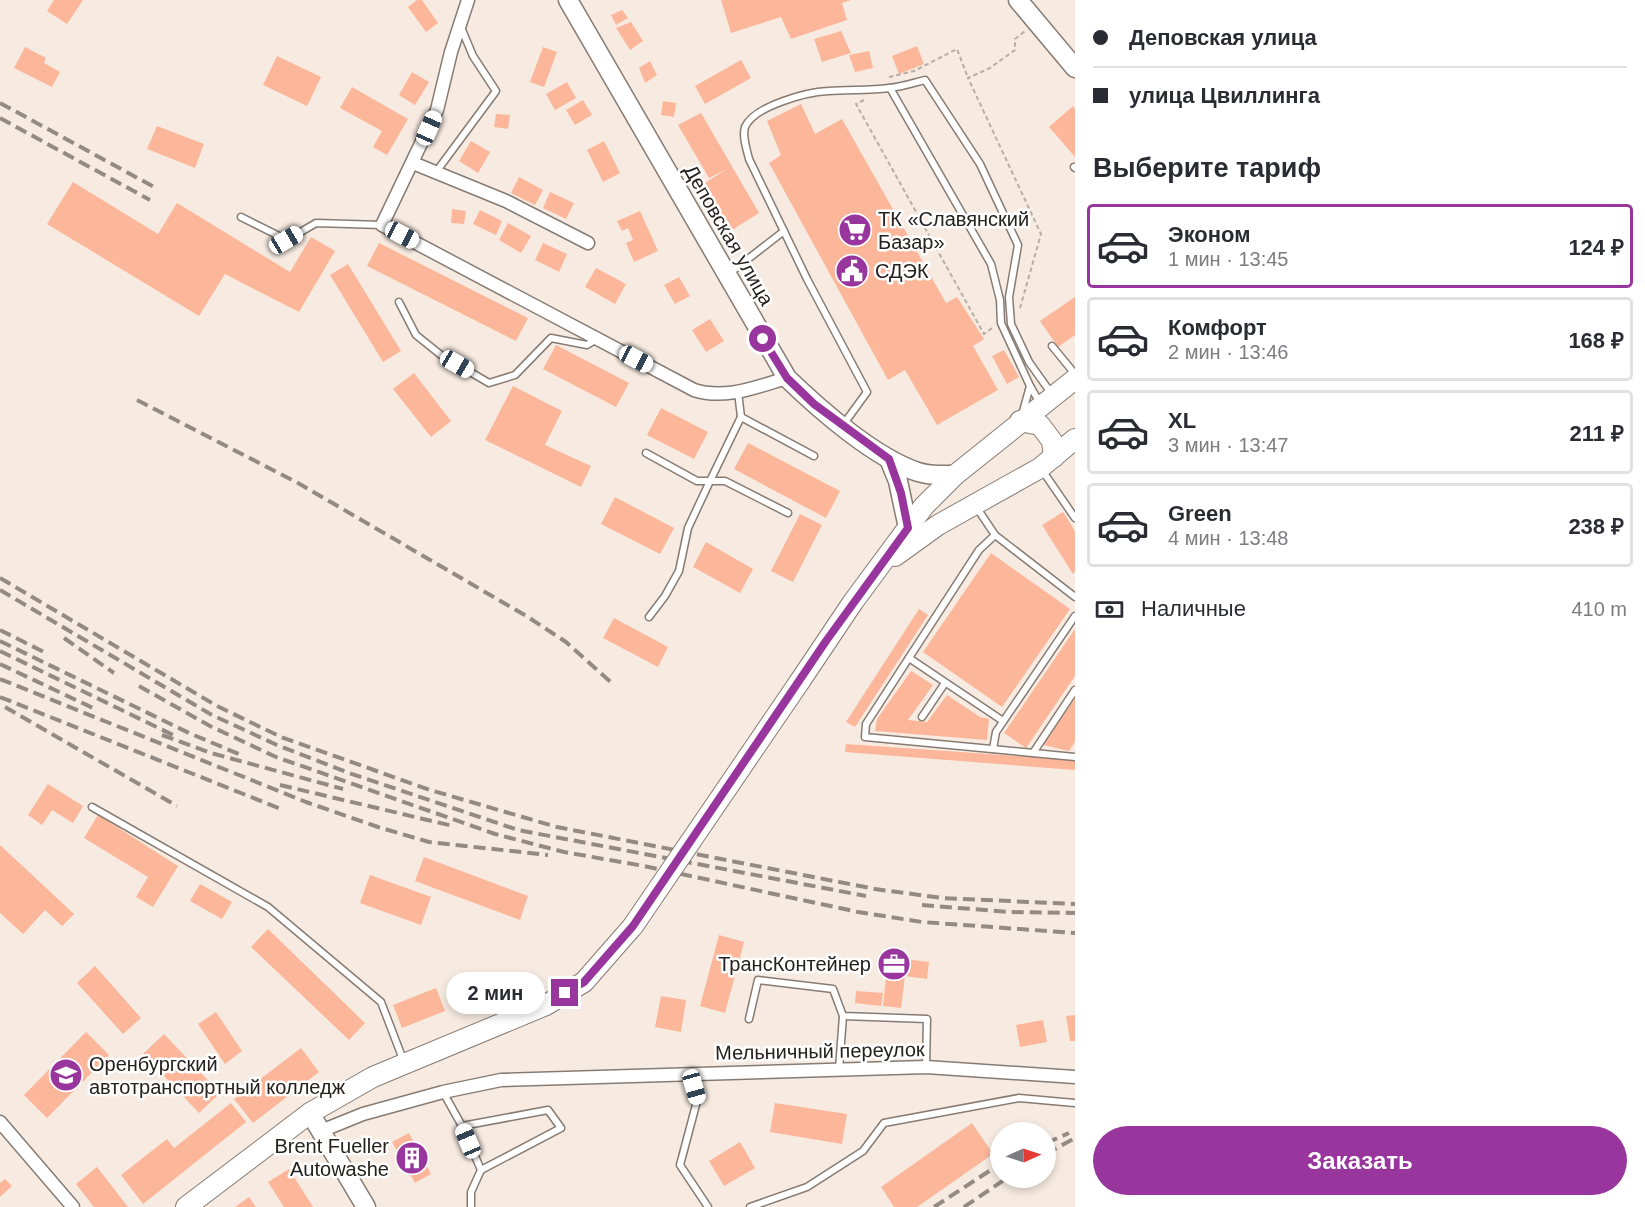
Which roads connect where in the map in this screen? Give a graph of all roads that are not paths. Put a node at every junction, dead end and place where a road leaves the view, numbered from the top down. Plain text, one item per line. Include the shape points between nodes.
1 (468, 0) edge
2 (568, 0) edge
3 (1018, 0) edge
4 (460, 25) junction
5 (1073, 61) edge
6 (890, 88) junction
7 (413, 163) junction
8 (435, 173) junction
9 (241, 218) dead end
10 (382, 225) junction
11 (784, 231) junction
12 (588, 243) dead end
13 (727, 275) junction
14 (399, 302) dead end
15 (598, 339) junction
16 (1052, 346) dead end
17 (1075, 377) edge
18 (787, 378) junction
19 (1030, 386) junction
20 (738, 392) junction
21 (1047, 400) junction
22 (741, 417) junction
23 (1020, 422) junction
24 (843, 426) junction
25 (1075, 440) edge
26 (646, 453) dead end
27 (814, 456) dead end
28 (889, 459) junction
29 (1047, 462) junction
30 (955, 475) junction
31 (710, 481) junction
32 (1075, 501) edge
33 (975, 505) junction
34 (1067, 507) junction
35 (788, 513) dead end
36 (1075, 518) edge
37 (908, 528) junction
38 (994, 535) junction
39 (881, 566) junction
40 (1075, 597) edge
41 (1075, 616) edge
42 (649, 617) dead end
43 (909, 658) junction
44 (945, 683) junction
45 (1075, 690) edge
46 (922, 717) dead end
47 (1003, 721) junction
48 (993, 749) junction
49 (1033, 753) junction
50 (1074, 756) edge
51 (92, 807) dead end
52 (843, 1016) junction
53 (749, 1019) dead end
54 (404, 1062) junction
55 (926, 1067) junction
56 (839, 1069) junction
57 (690, 1074) junction
58 (1075, 1077) edge
59 (443, 1092) junction
60 (1075, 1103) edge
61 (310, 1113) junction
62 (0, 1122) edge
63 (462, 1126) junction
64 (321, 1131) junction
65 (481, 1170) junction
66 (73, 1207) edge
67 (186, 1207) edge
68 (366, 1207) edge
69 (471, 1207) edge
70 (708, 1207) edge
71 (750, 1207) edge

1 - 4 street
2 - 13 street, Деповская улица
3 - 5 street
4 - 7 street via 437,110
4 - 8 lane via 473,56 496,91
6 - 11 lane via 828,90 779,103 754,117 745,128 749,159
6 - 19 lane via 991,264 1001,323
6 - 21 lane via 925,80 980,164 1018,245 1009,297 1011,324
7 - 8 street
7 - 10 street
8 - 12 street via 506,201
9 - 10 lane via 286,240 316,223
10 - 15 street
11 - 13 lane
11 - 24 lane via 867,392
13 - 18 street, Деповская улица
14 - 15 lane via 416,334 441,355 489,383 515,375 551,338 587,345
15 - 20 street via 694,390 710,395
16 - 17 lane
17 - 21 main road
18 - 20 street
18 - 24 street, Деповская улица
19 - 21 lane
19 - 23 lane
20 - 22 lane
21 - 23 main road
22 - 27 lane
22 - 31 lane
23 - 29 main road via 1040,425 1052,441
23 - 30 main road
24 - 28 street, Деповская улица
25 - 29 main road
26 - 31 lane via 698,481
28 - 30 street, Деповская улица via 918,472
28 - 37 street
29 - 33 main road
29 - 34 lane
30 - 37 main road
31 - 35 lane via 725,481
31 - 42 lane via 688,528 679,572
32 - 34 lane
33 - 38 lane
33 - 39 main road via 938,525
34 - 36 lane
37 - 39 main road
38 - 40 lane
38 - 43 lane via 979,550
39 - 54 main road, bridge via 846,611 633,926 584,982 546,1005
41 - 47 lane
43 - 44 lane
43 - 48 lane via 866,724 865,737
44 - 46 lane
44 - 47 lane
45 - 49 lane
47 - 48 lane
48 - 49 lane
49 - 50 lane
51 - 54 lane via 268,907 381,1002
52 - 53 lane via 833,989 758,980
52 - 55 lane via 927,1019
52 - 56 lane
54 - 61 main road
55 - 56 street, Мельничный переулок
55 - 58 street, Мельничный переулок
56 - 57 street, Мельничный переулок
57 - 59 street, Мельничный переулок via 501,1080
57 - 70 lane via 698,1101 680,1165
59 - 63 lane
59 - 64 street, Мельничный переулок via 363,1114
60 - 71 lane via 1019,1098 884,1123 863,1151 807,1187
61 - 64 street
61 - 67 main road
62 - 66 street
63 - 65 lane
63 - 65 lane via 548,1110 561,1128
64 - 68 street
65 - 69 lane via 471,1192

